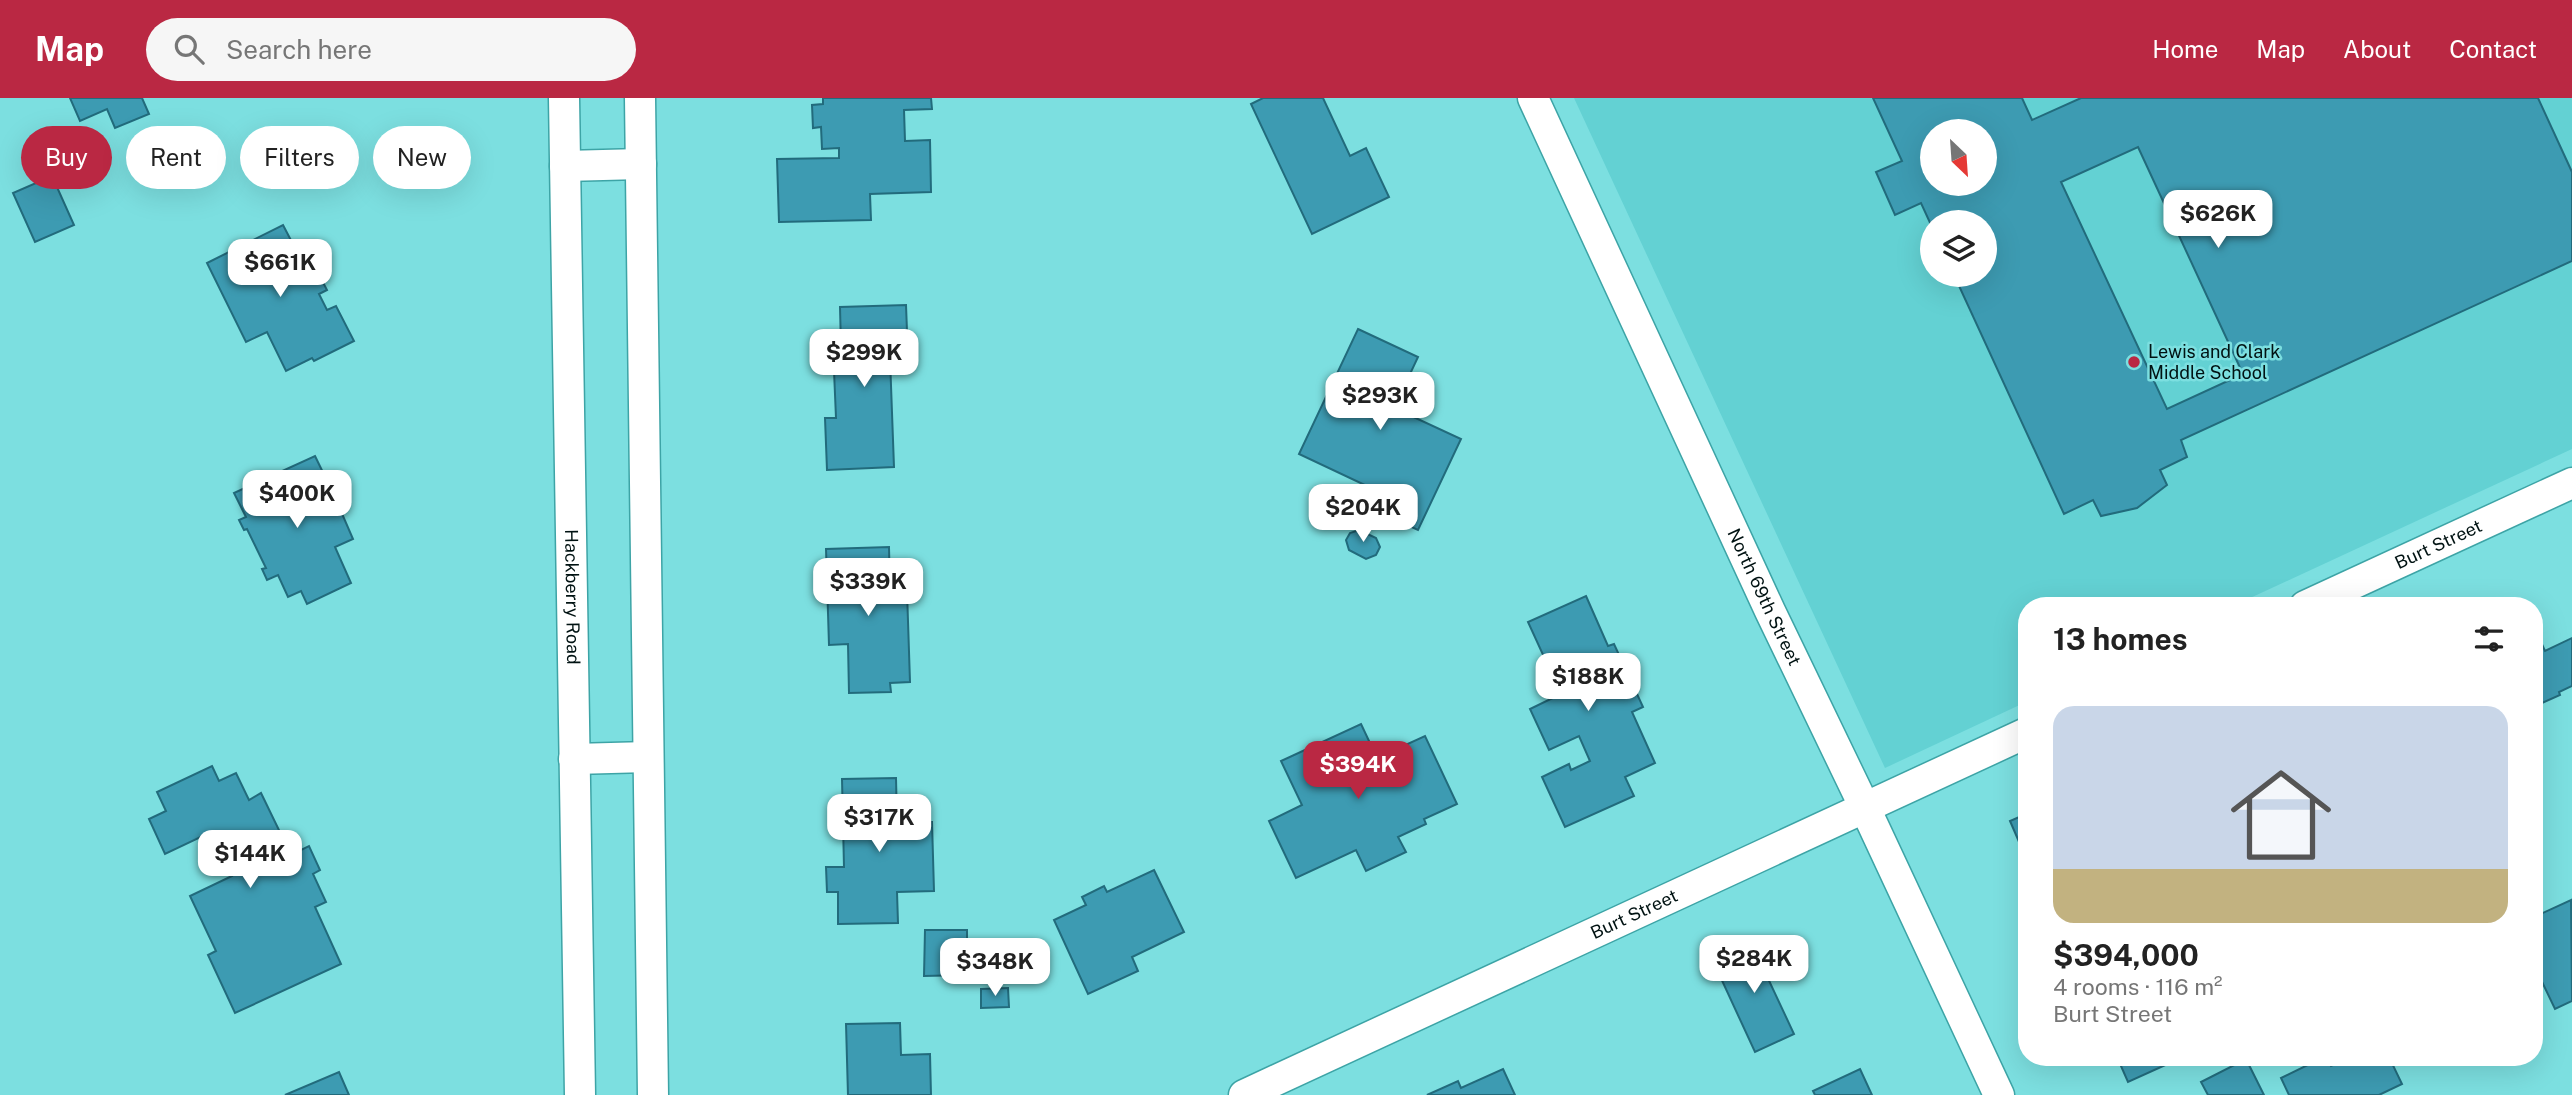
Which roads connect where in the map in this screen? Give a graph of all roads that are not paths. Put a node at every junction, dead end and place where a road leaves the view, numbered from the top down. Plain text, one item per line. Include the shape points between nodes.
1 (564, 98) edge
2 (640, 98) edge
3 (1534, 98) edge
4 (641, 164) junction
5 (565, 166) junction
6 (2572, 483) edge
7 (2325, 597) edge
8 (2018, 737) edge
9 (649, 757) junction
10 (574, 759) junction
11 (1865, 808) junction
12 (580, 1095) edge
13 (653, 1095) edge
14 (1244, 1095) edge
15 (1998, 1095) edge

1 - 5 street, Hackberry Road
2 - 4 street
3 - 11 street, North 69th Street
4 - 5 street
4 - 9 street
5 - 10 street, Hackberry Road
6 - 7 street, Burt Street
8 - 11 street, Burt Street
9 - 10 street
9 - 13 street
10 - 12 street, Hackberry Road
11 - 14 street, Burt Street
11 - 15 street, North 69th Street

